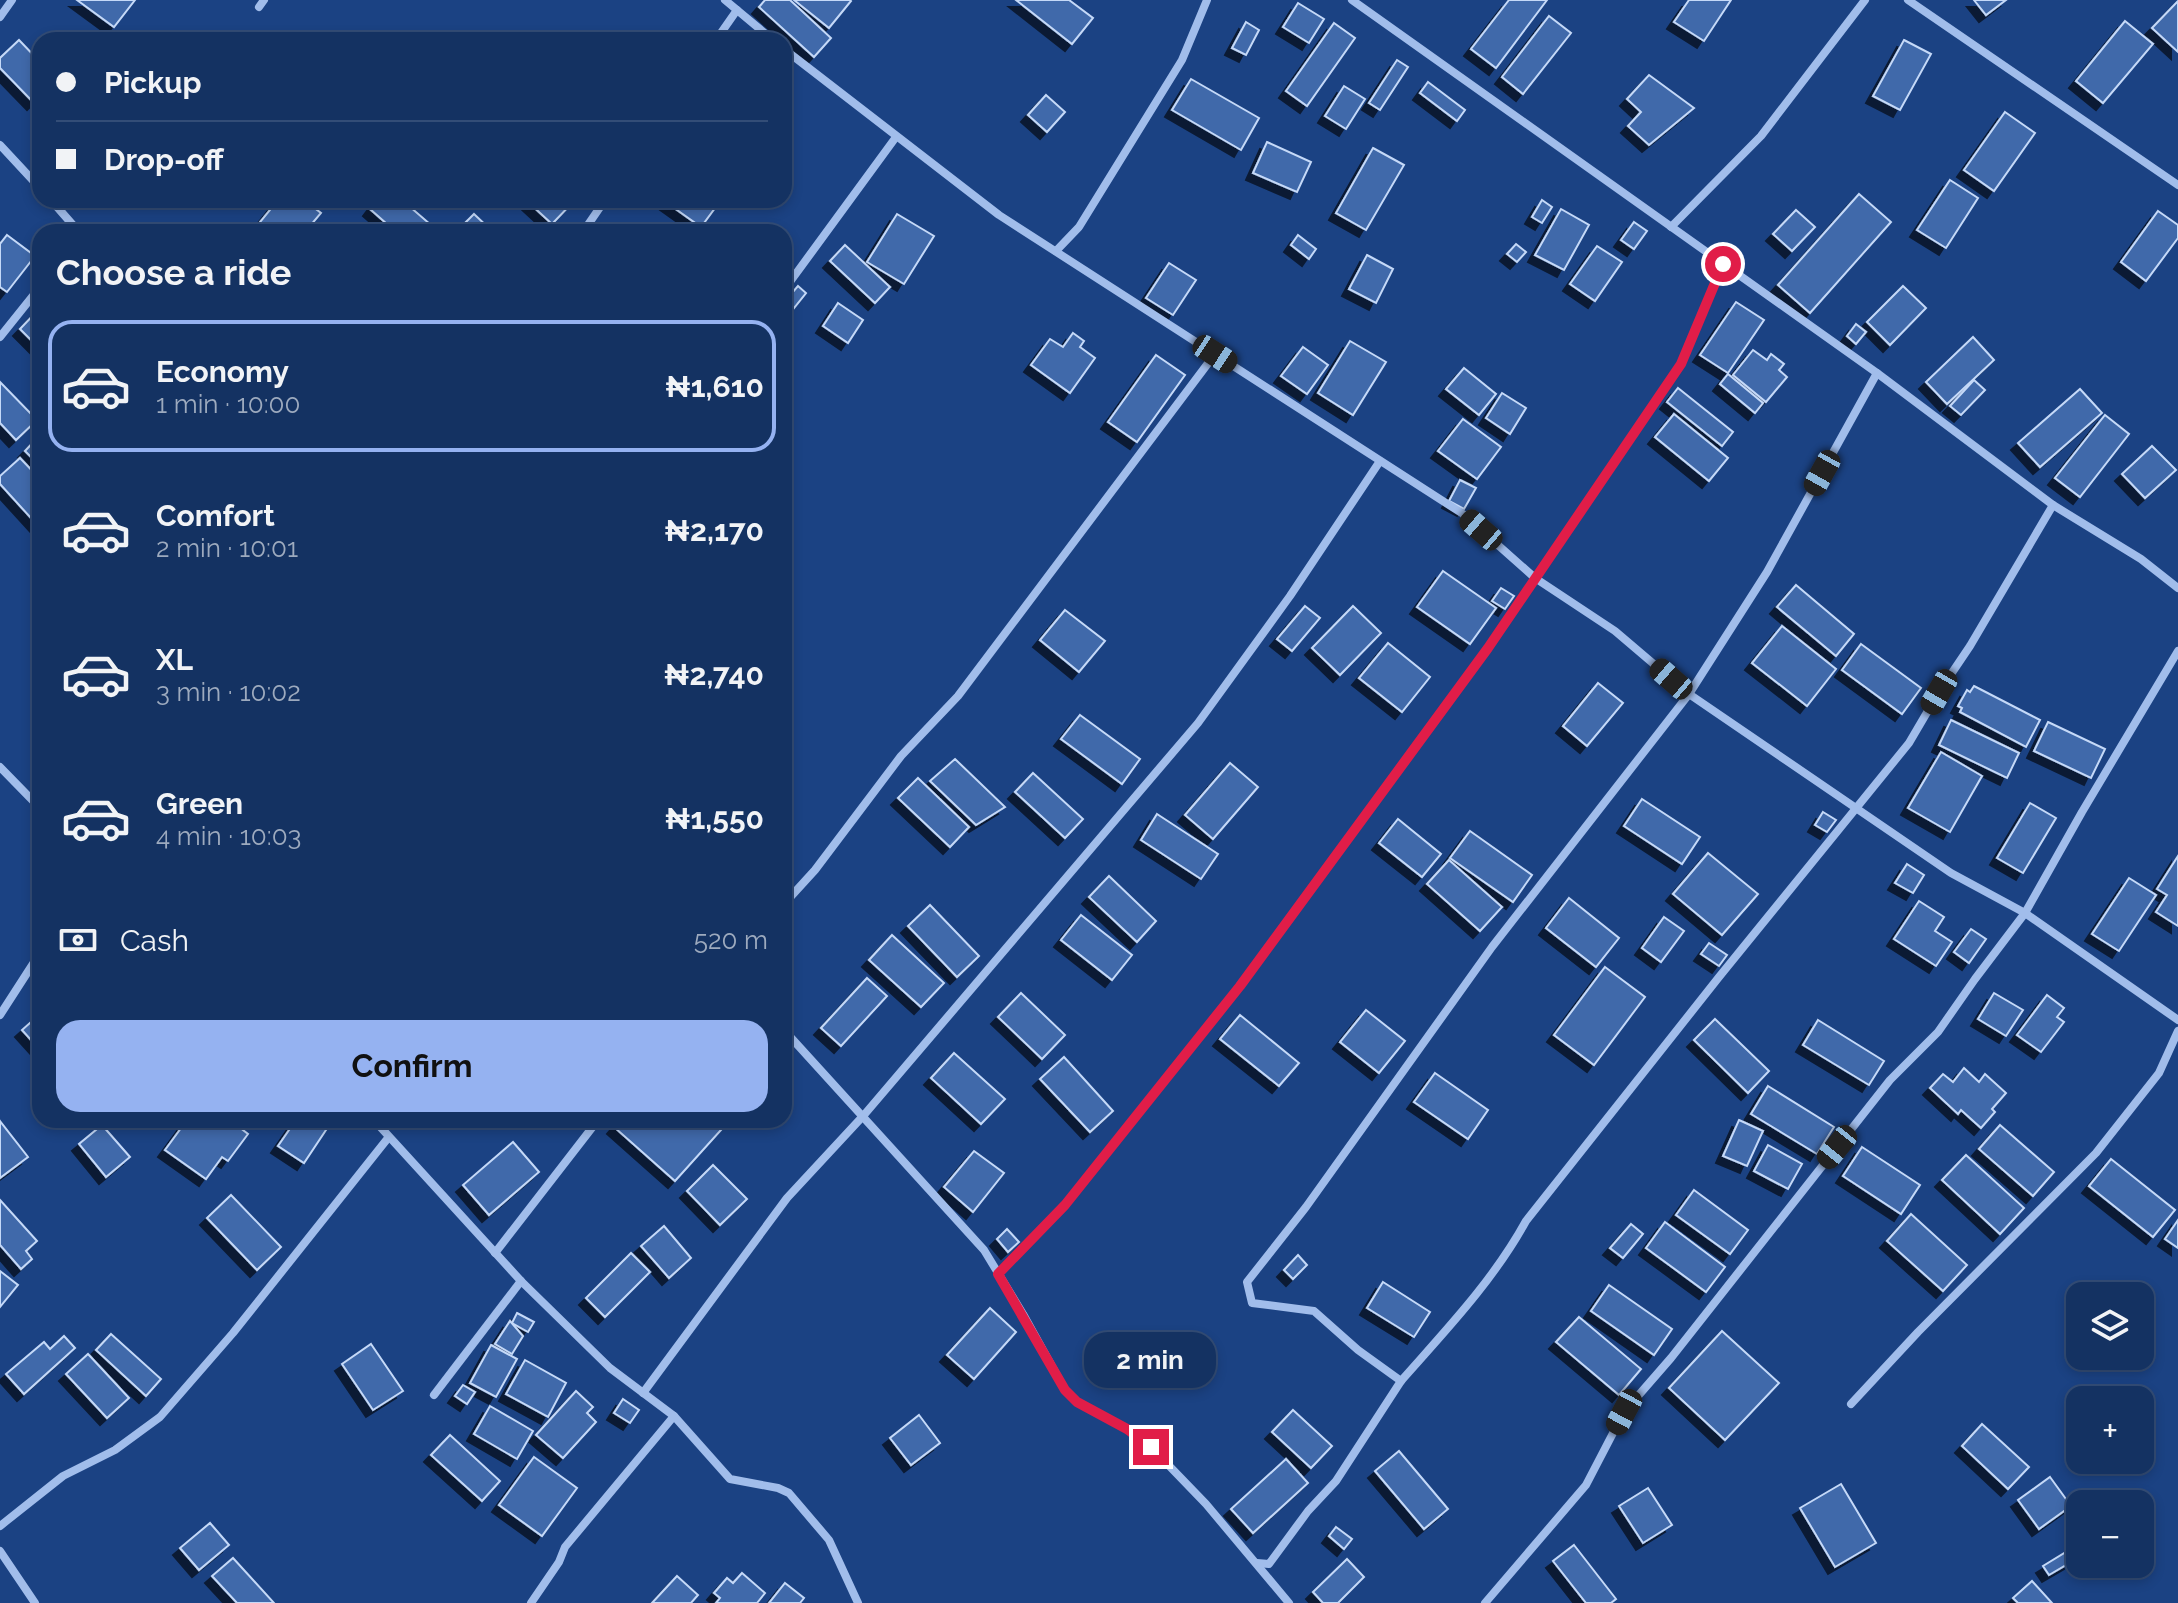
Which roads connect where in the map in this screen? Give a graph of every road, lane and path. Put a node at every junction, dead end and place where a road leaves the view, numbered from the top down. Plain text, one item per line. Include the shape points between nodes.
1 (12, 0) edge
2 (1207, 0) edge
3 (1352, 0) edge
4 (1865, 0) edge
5 (1908, 0) edge
6 (729, 1) edge
7 (737, 10) junction
8 (0, 17) edge
9 (722, 32) edge
10 (763, 32) edge
11 (792, 55) edge
12 (896, 137) junction
13 (0, 145) edge
14 (32, 179) edge
15 (2178, 185) edge
16 (58, 208) edge
17 (72, 224) edge
18 (1671, 227) junction
19 (1056, 251) junction
20 (1723, 264) junction
21 (792, 279) edge
22 (32, 297) edge
23 (0, 337) edge
24 (1215, 354) junction
25 (1877, 373) junction
26 (1380, 461) junction
27 (2053, 505) junction
28 (1535, 578) junction
29 (2178, 588) edge
30 (2178, 651) edge
31 (1689, 694) junction
32 (0, 767) edge
33 (32, 800) edge
34 (1856, 810) junction
35 (792, 895) edge
36 (2025, 913) junction
37 (32, 965) edge
38 (0, 1015) edge
39 (2178, 1020) edge
40 (2178, 1031) edge
41 (792, 1038) edge
42 (864, 1115) junction
43 (380, 1128) edge
44 (592, 1128) edge
45 (388, 1138) junction
46 (495, 1253) junction
47 (998, 1274) junction
48 (521, 1281) junction
49 (1401, 1381) junction
50 (643, 1393) junction
51 (434, 1395) dead end
52 (1851, 1404) dead end
53 (674, 1416) junction
54 (0, 1526) edge
55 (0, 1551) edge
56 (1257, 1563) junction
57 (35, 1603) edge
58 (531, 1603) edge
59 (858, 1603) edge
60 (1289, 1603) edge
61 (1485, 1603) edge

1 - 8 street
2 - 19 street via 1182,60 1079,227
3 - 18 street
4 - 18 street via 1761,136
5 - 15 street
6 - 7 street
7 - 9 street
7 - 10 street
11 - 12 street
12 - 19 street
12 - 21 street
13 - 14 street
16 - 17 street
18 - 20 street
19 - 24 street
20 - 25 street
20 - 28 street via 1681,364
22 - 23 street
24 - 26 street
24 - 35 street via 958,696 901,756
25 - 27 street
25 - 31 street via 1767,572
26 - 28 street via 1463,514
26 - 42 street via 1198,723
27 - 29 street
27 - 34 street via 1909,743
28 - 31 street via 1615,631
28 - 47 street via 1240,986 1065,1205
30 - 36 street
31 - 34 street
31 - 49 street via 1492,947 1247,1282 1252,1303 1314,1311
32 - 33 street
34 - 36 street via 1951,873
34 - 49 street via 1526,1221 1459,1316
36 - 39 street
36 - 61 street via 1938,1032 1890,1080 1624,1412 1586,1485
37 - 38 street
40 - 52 street via 2159,1073 2096,1153
41 - 42 street
42 - 47 street via 984,1250
42 - 50 street via 787,1198
43 - 45 street
44 - 46 street
45 - 46 street
45 - 54 street via 160,1417 115,1450 63,1476
46 - 48 street
47 - 56 street via 1065,1390 1151,1447
48 - 50 street
48 - 51 street
49 - 56 street via 1336,1481 1269,1564
50 - 53 street
53 - 58 street via 565,1547
53 - 59 street via 730,1479 789,1493 829,1540
55 - 57 street
56 - 60 street

